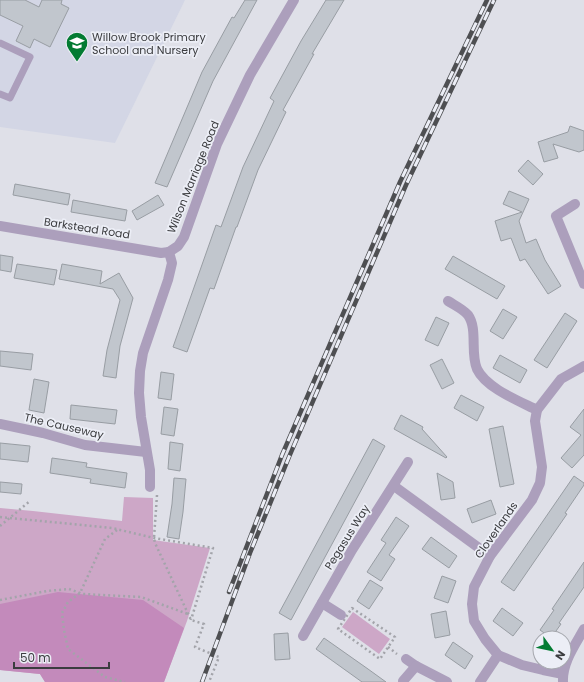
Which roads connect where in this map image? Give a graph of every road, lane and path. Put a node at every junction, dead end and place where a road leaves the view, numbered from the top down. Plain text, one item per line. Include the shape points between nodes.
1 (294, 0) edge
2 (1, 45) edge
3 (0, 94) edge
4 (575, 204) dead end
5 (0, 226) edge
6 (169, 252) junction
7 (584, 284) edge
8 (448, 302) dead end
9 (584, 366) edge
10 (537, 410) junction
11 (0, 424) edge
12 (146, 452) junction
13 (408, 462) dead end
14 (394, 486) junction
15 (150, 487) joint
16 (30, 501) dead end
17 (0, 517) edge
18 (9, 518) junction
19 (0, 526) edge
20 (117, 530) junction
21 (154, 538) junction
22 (490, 556) junction
23 (80, 593) junction
24 (0, 600) edge
25 (322, 603) junction
26 (352, 608) dead end
27 (188, 614) junction
28 (341, 615) dead end
29 (191, 620) junction
30 (338, 629) dead end
31 (584, 629) edge
32 (303, 636) dead end
33 (498, 655) junction
34 (406, 659) dead end
35 (416, 666) junction
36 (563, 678) edge
37 (403, 681) dead end
38 (125, 682) edge
39 (209, 682) edge
40 (447, 682) edge
41 (480, 682) edge

1 - 6 street, Wilson Marriage Road via 250,75 221,138 184,238
2 - 3 lane via 30,57 10,98
4 - 7 street via 556,216
5 - 6 street, Barkstead Road via 161,253
6 - 12 street via 172,263 168,280 143,352 140,371 139,393
8 - 10 street via 467,314 472,324 474,357 478,370 485,380 510,397
9 - 10 street via 561,378
10 - 22 street, Cloverlands via 535,421 542,467 540,483 532,500
11 - 12 street, The Causeway via 85,445
12 - 15 street
13 - 14 street, Pegasus Way
14 - 22 street
14 - 25 street, Pegasus Way via 352,550
15 - 21 path via 158,495
16 - 18 path
17 - 18 path
18 - 19 path
18 - 20 path
20 - 21 path
20 - 23 path via 105,539
21 - 27 path
21 - 29 path via 213,548
22 - 33 street, Cloverlands via 474,587 472,604 474,621
23 - 24 path via 69,589
23 - 27 path via 141,597
23 - 38 path via 68,602 62,613 68,649 105,677
25 - 28 street
25 - 32 street, Pegasus Way
26 - 30 path via 395,637 380,659
27 - 29 path
29 - 39 path via 204,624 195,647 219,657
31 - 36 street via 572,650
33 - 36 street, Cloverlands
33 - 41 street
34 - 35 street
35 - 37 street
35 - 40 street

